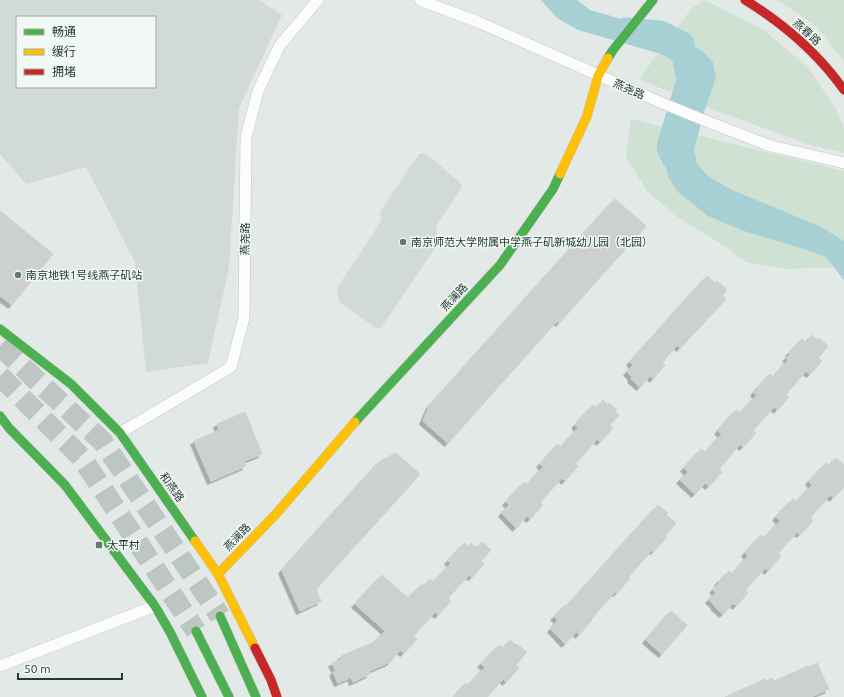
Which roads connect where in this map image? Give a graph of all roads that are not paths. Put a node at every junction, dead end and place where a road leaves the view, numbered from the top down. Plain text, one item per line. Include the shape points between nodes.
1 (318, 0) edge
2 (420, 0) edge
3 (653, 0) edge
4 (745, 0) edge
5 (598, 76) junction
6 (844, 90) edge
7 (844, 163) edge
8 (0, 329) edge
9 (0, 416) edge
10 (5, 431) edge
11 (120, 433) junction
12 (218, 574) junction
13 (155, 606) junction
14 (220, 616) tunnel mouth
15 (196, 630) tunnel mouth
16 (0, 666) edge
17 (202, 697) edge
18 (229, 697) edge
19 (256, 697) edge
20 (277, 697) edge

1 - 11 street, 燕尧路 via 280,45 258,91 246,137 244,318 231,367
2 - 5 street, 燕尧路 via 478,22
3 - 5 main road, 燕澜路 via 613,50
4 - 6 main road, 燕春路 via 771,16 806,46 834,75
5 - 7 street, 燕尧路 via 771,146
5 - 12 main road, 燕澜路 via 587,116 552,189 500,265 369,406 276,514
8 - 11 main road, 和燕路 via 71,384
9 - 10 main road
10 - 13 main road via 65,485
11 - 12 main road, 和燕路
12 - 20 main road, 和燕路
13 - 16 street
13 - 17 main road
14 - 19 main road
15 - 18 main road

